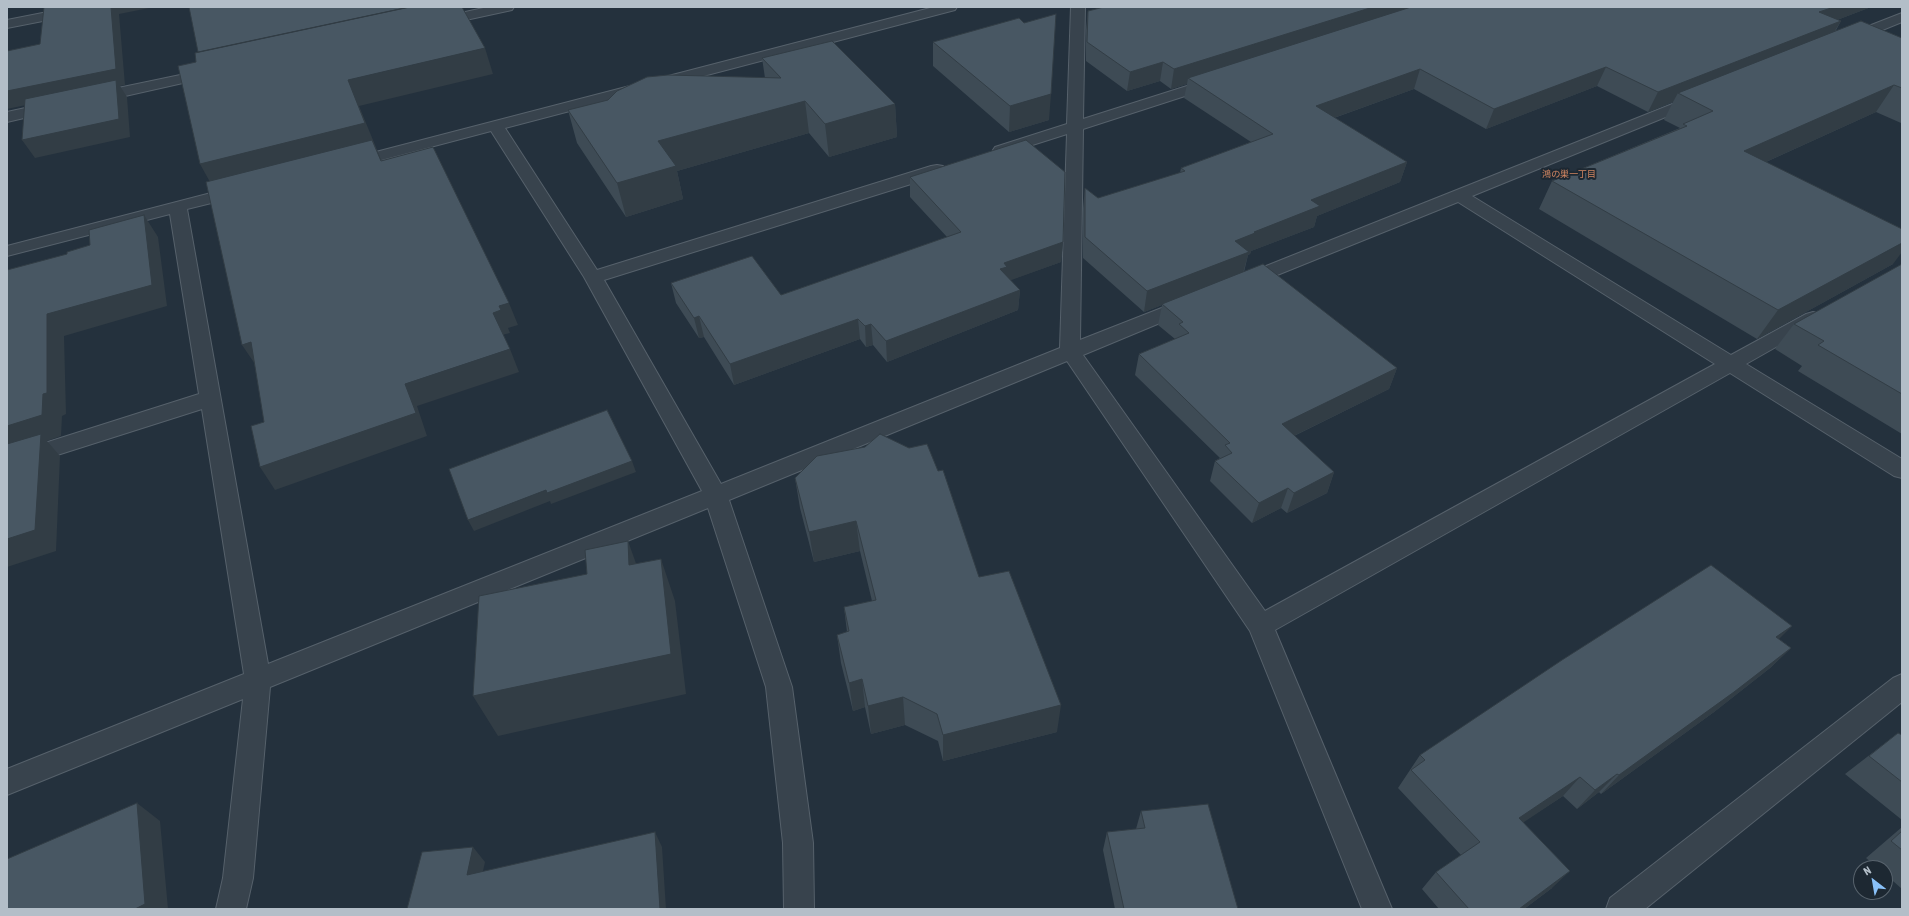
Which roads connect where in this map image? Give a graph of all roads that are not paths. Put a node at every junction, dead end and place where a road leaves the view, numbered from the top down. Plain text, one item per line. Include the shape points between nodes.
1 (94, 7) edge
2 (507, 7) edge
3 (950, 7) edge
4 (1078, 7) edge
5 (920, 10) edge
6 (1902, 17) edge
7 (7, 24) edge
8 (422, 26) edge
9 (1836, 44) edge
10 (222, 70) edge
11 (1225, 78) edge
12 (1710, 94) edge
13 (84, 100) edge
14 (68, 104) edge
15 (7, 117) edge
16 (496, 126) junction
17 (1074, 127) junction
18 (984, 155) edge
19 (954, 164) edge
20 (333, 167) edge
21 (256, 187) edge
22 (1459, 195) junction
23 (178, 207) junction
24 (7, 251) edge
25 (593, 277) junction
26 (1224, 289) edge
27 (1202, 298) edge
28 (1833, 306) edge
29 (1070, 351) junction
30 (1731, 364) junction
31 (210, 398) junction
32 (7, 462) edge
33 (1902, 470) edge
34 (716, 496) junction
35 (1261, 626) junction
36 (258, 680) junction
37 (1902, 686) edge
38 (7, 782) edge
39 (231, 909) edge
40 (799, 909) edge
41 (1377, 909) edge
42 (1621, 909) edge

1 - 7 street
2 - 8 street
3 - 5 street
4 - 17 street
5 - 16 street
6 - 9 street
10 - 13 street
11 - 17 street
12 - 22 street
14 - 15 street
16 - 20 street
16 - 25 street
17 - 18 street
17 - 29 street
19 - 25 street
21 - 23 street
22 - 26 street
22 - 30 street
23 - 24 street
23 - 31 street
25 - 34 street
27 - 29 street
28 - 30 street
29 - 34 street
29 - 35 street
30 - 33 street
30 - 35 street
31 - 32 street
31 - 36 street
34 - 36 street
34 - 40 street via 779,687 798,843
35 - 41 street
36 - 38 street
36 - 39 street via 238,878
37 - 42 street

